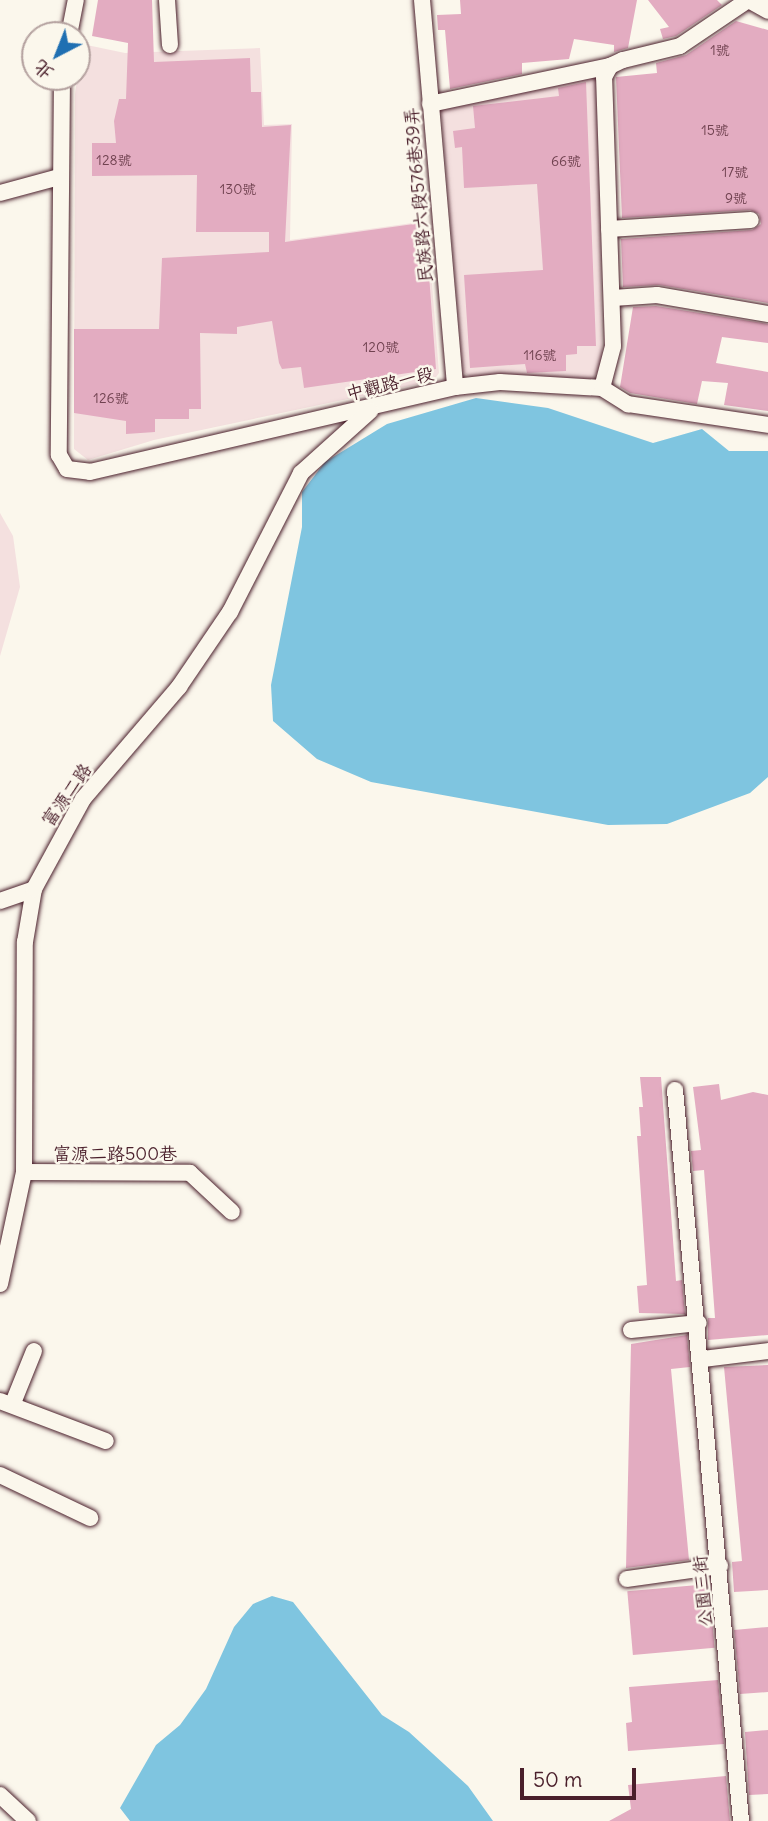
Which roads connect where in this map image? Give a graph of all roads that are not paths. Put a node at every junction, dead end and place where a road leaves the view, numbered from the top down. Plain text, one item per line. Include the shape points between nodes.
1 (76, 0) edge
2 (167, 0) edge
3 (422, 0) edge
4 (750, 0) edge
5 (768, 9) edge
6 (72, 21) edge
7 (170, 45) dead end
8 (610, 66) junction
9 (62, 91) edge
10 (430, 104) junction
11 (60, 177) junction
12 (0, 193) edge
13 (751, 220) dead end
14 (609, 229) junction
15 (613, 298) junction
16 (768, 314) edge
17 (455, 387) junction
18 (602, 388) junction
19 (372, 409) junction
20 (768, 425) edge
21 (34, 889) junction
22 (0, 901) edge
23 (675, 1090) dead end
24 (24, 1172) junction
25 (232, 1212) dead end
26 (0, 1284) edge
27 (699, 1323) junction
28 (631, 1330) dead end
29 (33, 1351) dead end
30 (768, 1351) edge
31 (703, 1359) junction
32 (6, 1402) edge
33 (106, 1441) dead end
34 (0, 1475) edge
35 (90, 1518) dead end
36 (720, 1566) junction
37 (627, 1579) dead end
38 (0, 1795) edge
39 (28, 1821) edge
40 (741, 1821) edge

1 - 6 street
2 - 7 street
3 - 10 street, 民族路六段576巷39弄
4 - 5 main road
4 - 8 street via 680,46
8 - 10 street
8 - 14 street via 604,77
9 - 11 street
10 - 17 street, 民族路六段576巷39弄
11 - 12 street
11 - 19 street, 中觀路一段 via 59,455 67,469 90,472
13 - 14 street
14 - 15 street
15 - 16 street via 657,295
15 - 18 street via 613,346
17 - 18 street, 中觀路一段 via 500,382
17 - 19 street, 中觀路一段
18 - 20 street via 628,404
19 - 21 street, 富源二路 via 302,473 230,612 179,687 83,799
21 - 22 street
21 - 24 street, 富源二路 via 25,942
23 - 27 street, 公園三街
24 - 25 street, 富源二路500巷 via 190,1174
24 - 26 street, 富源二路
27 - 28 street
27 - 31 street, 公園三街
29 - 32 street
30 - 31 street
31 - 36 street, 公園三街
32 - 33 street
34 - 35 street
36 - 37 street
36 - 40 street, 公園三街
38 - 39 street

